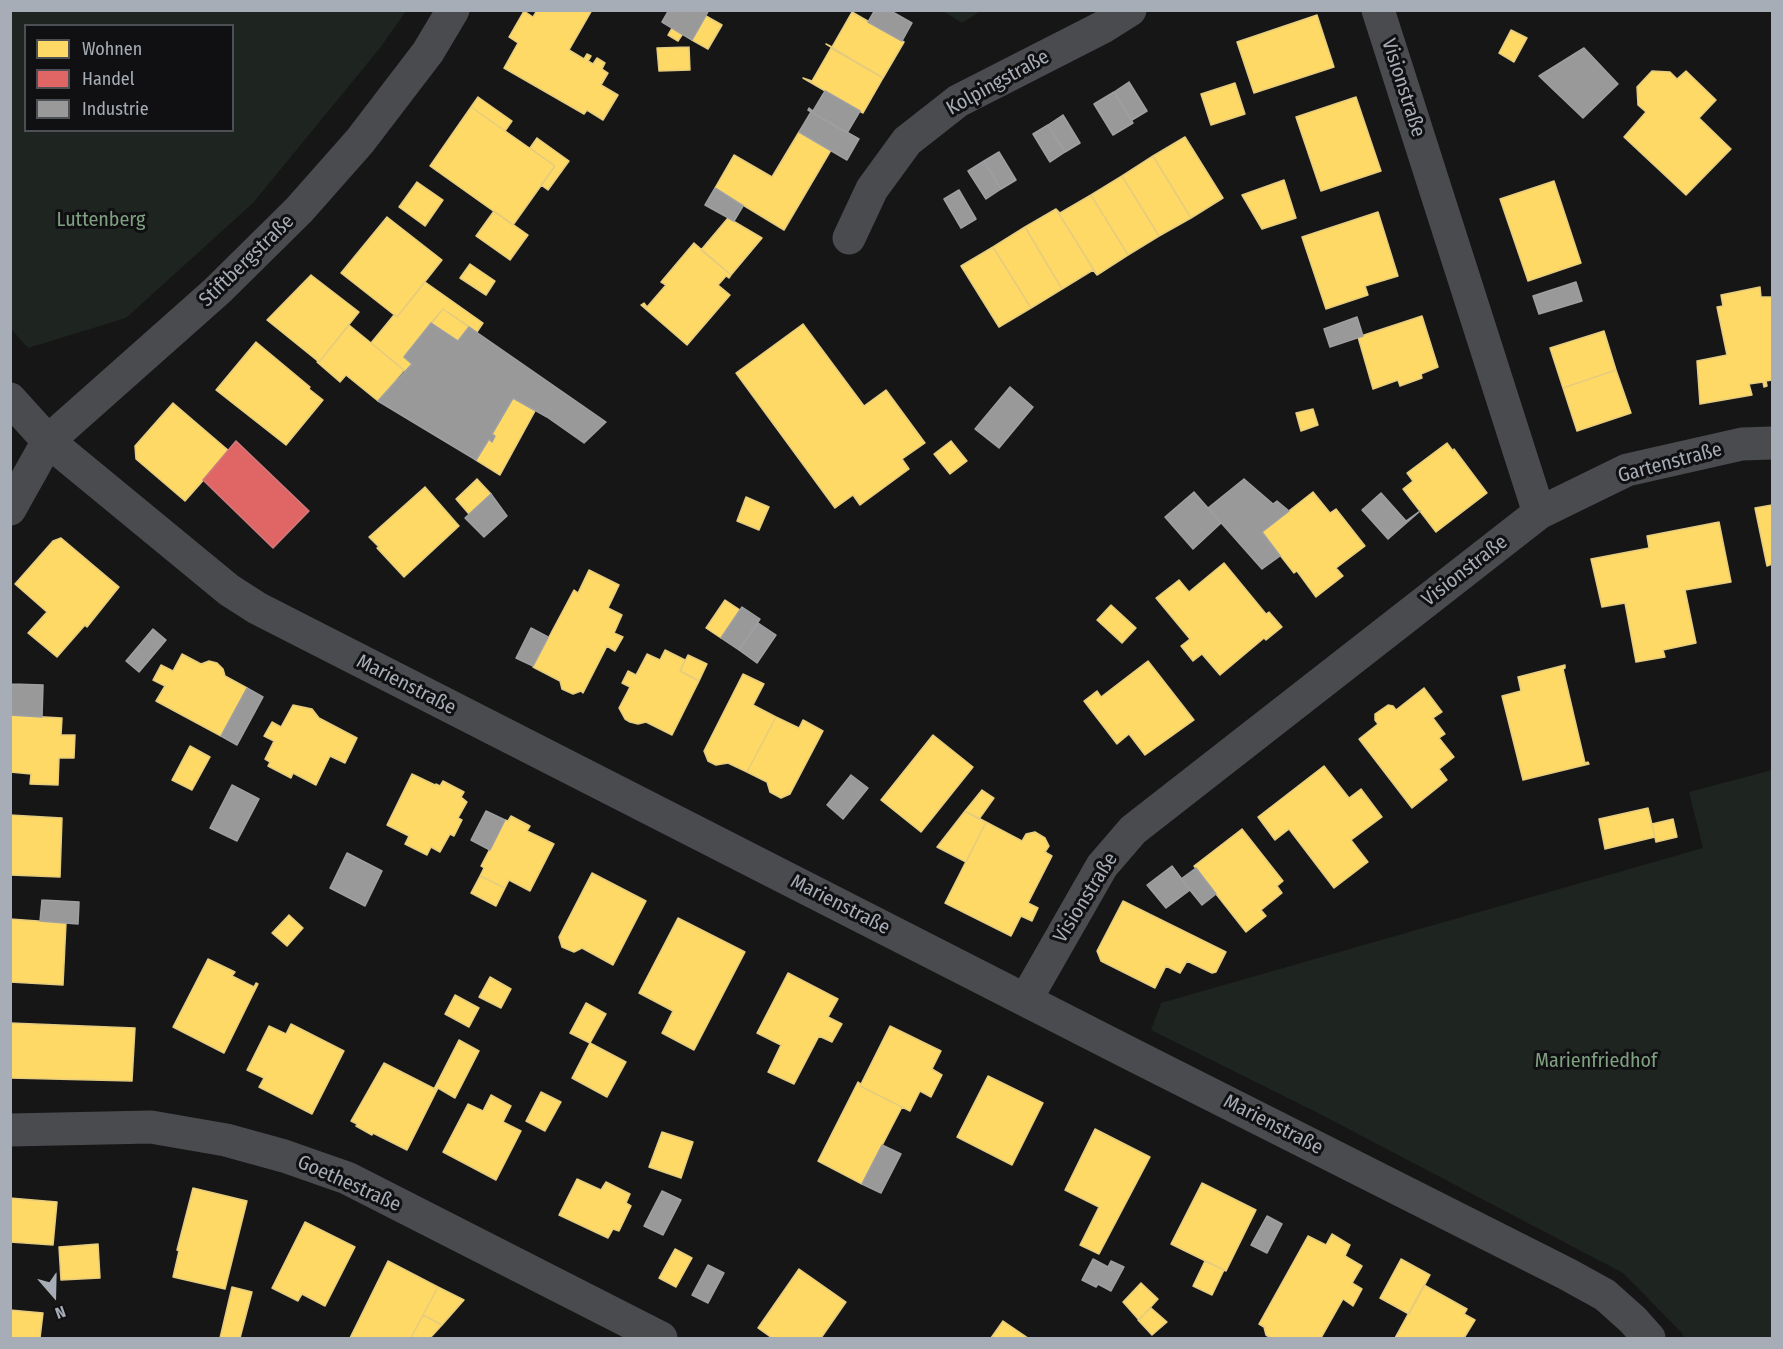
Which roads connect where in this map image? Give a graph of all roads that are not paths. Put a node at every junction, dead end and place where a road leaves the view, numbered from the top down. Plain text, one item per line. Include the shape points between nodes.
1 (453, 10) edge
2 (1130, 10) edge
3 (1378, 10) edge
4 (849, 238) dead end
5 (10, 399) edge
6 (48, 441) junction
7 (1773, 443) edge
8 (10, 509) edge
9 (1539, 513) junction
10 (1026, 999) junction
11 (10, 1130) edge
12 (661, 1338) edge
13 (1649, 1338) edge

1 - 6 street, Stiftbergstraße via 428,52 360,141 299,210 218,291
2 - 4 street, Kolpingstraße via 958,101 907,141 872,189
3 - 9 street, Visionstraße
5 - 6 street
6 - 8 street, Stiftbergstraße
6 - 10 street, Marienstraße via 229,591 257,608
7 - 9 street, Gartenstraße via 1742,444 1627,470
9 - 10 street, Visionstraße via 1133,830 1102,866
10 - 13 street, Marienstraße via 1567,1274 1605,1295
11 - 12 street, Goethestraße via 151,1127 226,1140 284,1156 347,1178

